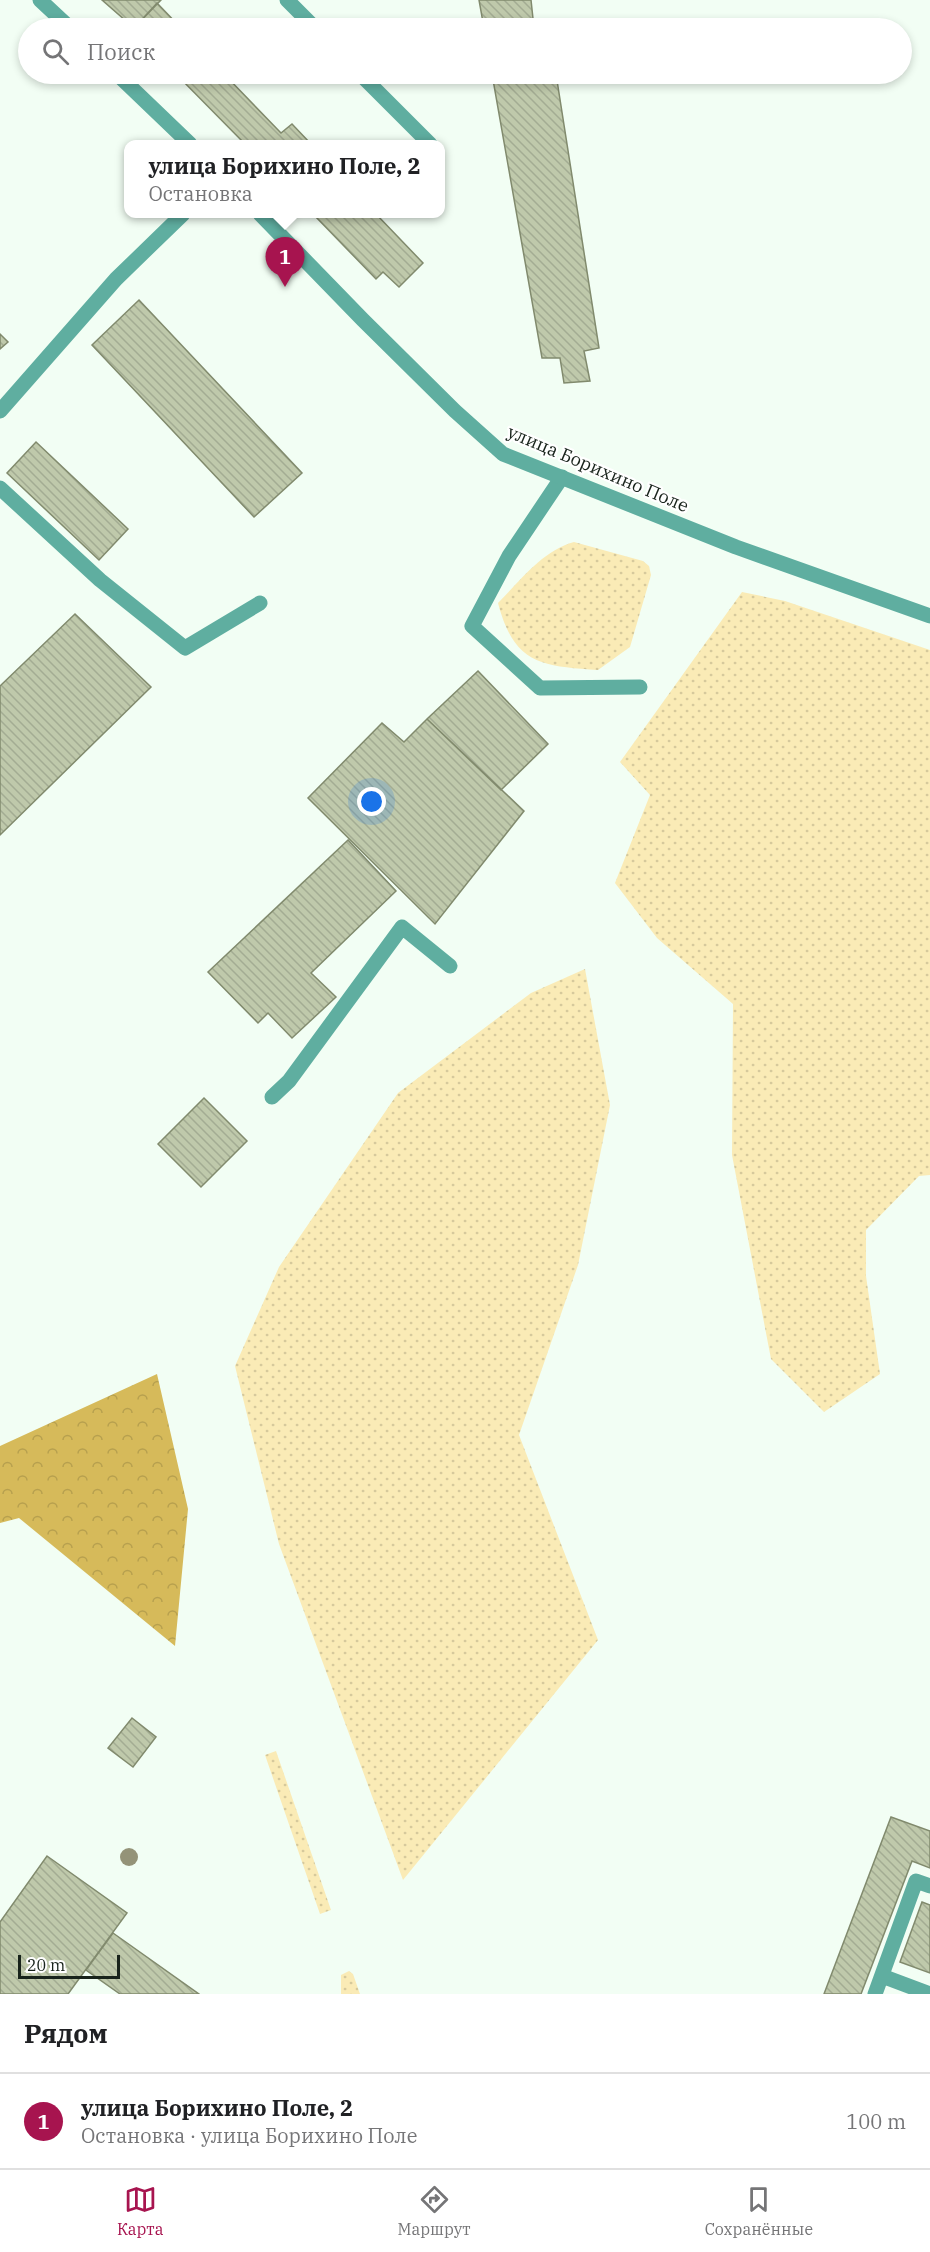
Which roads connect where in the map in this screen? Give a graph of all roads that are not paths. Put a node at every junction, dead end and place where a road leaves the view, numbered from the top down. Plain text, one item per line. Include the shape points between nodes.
1 (40, 0) edge
2 (287, 0) edge
3 (59, 18) edge
4 (305, 18) edge
5 (127, 84) edge
6 (370, 84) edge
7 (186, 140) edge
8 (426, 140) edge
9 (178, 218) edge
10 (265, 218) edge
11 (0, 411) edge
12 (562, 477) junction
13 (0, 488) edge
14 (260, 603) dead end
15 (930, 616) edge
16 (640, 687) dead end
17 (450, 966) dead end
18 (272, 1097) dead end
19 (930, 1886) edge
20 (882, 1976) junction
21 (875, 1994) edge
22 (930, 1994) edge

1 - 3 street
2 - 4 street
5 - 7 street
6 - 8 street
9 - 11 street via 116,279
10 - 12 street, улица Борихино Поле via 482,436 503,454
12 - 15 street, улица Борихино Поле via 736,547
12 - 16 street via 509,556 472,626 540,688
13 - 14 street via 100,580 185,648
17 - 18 street via 402,927 289,1081
19 - 20 street via 916,1881
20 - 21 street
20 - 22 street

